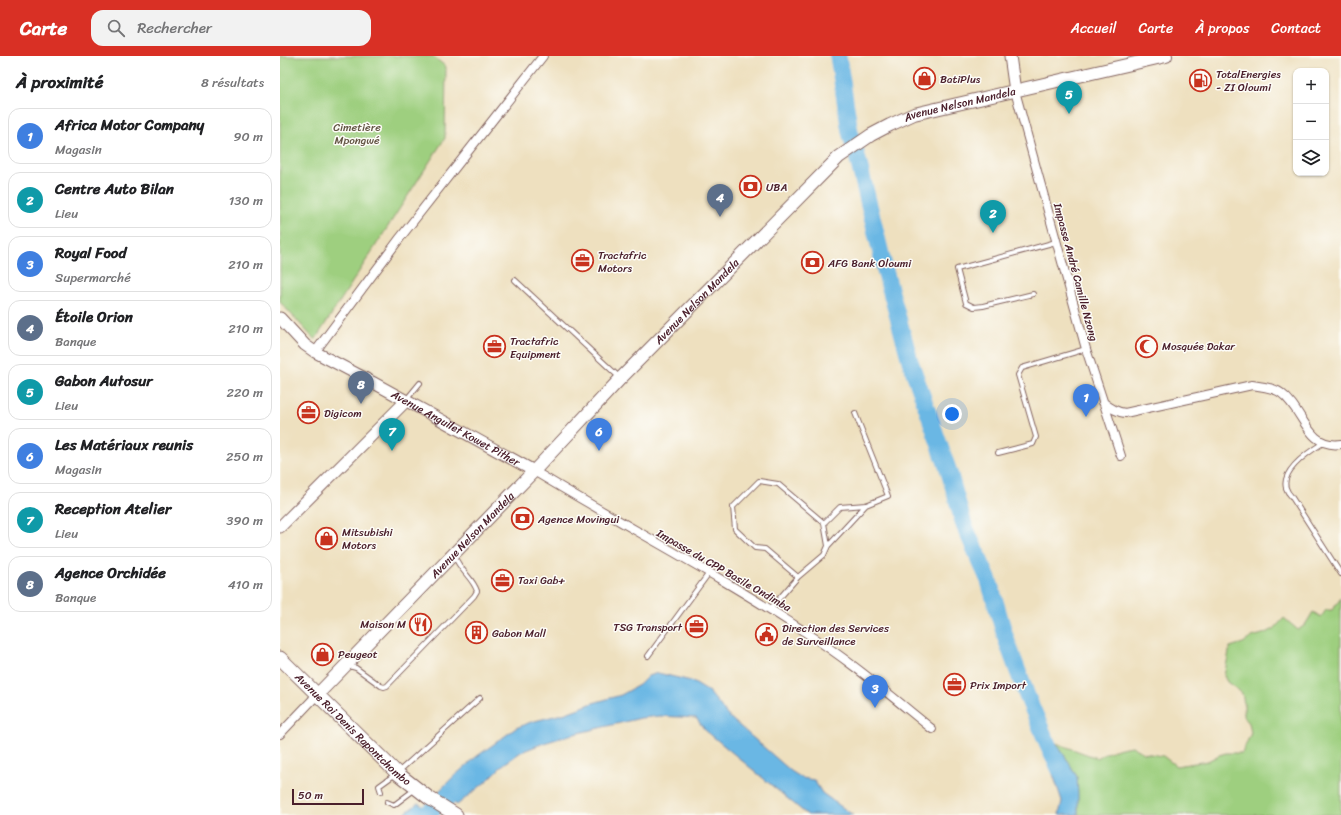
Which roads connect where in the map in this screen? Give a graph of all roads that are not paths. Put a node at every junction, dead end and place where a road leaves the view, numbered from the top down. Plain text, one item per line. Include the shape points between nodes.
1 (543, 56) edge
2 (1010, 56) edge
3 (1166, 56) edge
4 (1015, 91) junction
5 (1056, 242) junction
6 (515, 280) dead end
7 (1033, 294) dead end
8 (280, 318) edge
9 (1086, 349) junction
10 (315, 352) junction
11 (621, 378) junction
12 (420, 383) dead end
13 (406, 401) junction
14 (1103, 401) junction
15 (855, 413) dead end
16 (1323, 443) junction
17 (1341, 444) edge
18 (998, 453) dead end
19 (1121, 456) dead end
20 (534, 471) junction
21 (866, 505) junction
22 (824, 523) junction
23 (280, 527) edge
24 (828, 546) junction
25 (454, 554) junction
26 (709, 573) junction
27 (1341, 574) edge
28 (798, 577) junction
29 (770, 609) junction
30 (648, 656) dead end
31 (280, 658) edge
32 (346, 666) junction
33 (317, 695) junction
34 (480, 698) dead end
35 (932, 729) dead end
36 (280, 734) edge
37 (397, 773) junction
38 (416, 788) junction
39 (381, 792) dead end
40 (387, 802) dead end
41 (454, 813) edge

1 - 10 street via 400,238
2 - 4 street
3 - 4 main road, Avenue Nelson Mandela
4 - 5 street, Impasse André Camille Nzong
4 - 11 main road, Avenue Nelson Mandela via 914,114 871,135 838,157
5 - 7 lane via 957,269 966,303 974,307
5 - 9 street, Impasse André Camille Nzong
6 - 11 lane
8 - 10 street, Avenue Anguilet Kowet Pither
9 - 14 street, Impasse André Camille Nzong
9 - 18 lane via 1022,368 1018,376 1036,437 1033,444
10 - 13 street, Avenue Anguilet Kowet Pither
11 - 20 main road, Avenue Nelson Mandela
12 - 13 lane
13 - 20 street, Avenue Anguilet Kowet Pither
13 - 23 street
14 - 16 street via 1118,412 1125,413 1252,385 1269,388 1288,399 1314,437
14 - 19 street, Impasse André Camille Nzong
15 - 21 lane via 888,496
16 - 17 street
16 - 27 lane via 1310,451 1290,470 1286,478 1286,487
20 - 25 main road, Avenue Nelson Mandela
20 - 26 street, Impasse du CPP Basile Ondimba
21 - 22 lane via 840,507
21 - 24 lane
22 - 24 lane
22 - 28 lane via 778,484 759,481 733,507 735,529 755,548 765,548
24 - 28 lane via 824,555
25 - 32 main road, Avenue Nelson Mandela
25 - 32 lane via 460,567 475,585 477,591 474,596 387,686 381,686 356,668
26 - 29 street, Impasse du CPP Basile Ondimba
26 - 30 lane
28 - 29 lane
29 - 35 street, Impasse du CPP Basile Ondimba via 804,630
31 - 33 main road, Avenue Roi Denis Rapontchombo
32 - 33 main road, Avenue Nelson Mandela
33 - 36 street
33 - 37 main road, Avenue Roi Denis Rapontchombo
34 - 37 lane
37 - 38 main road, Avenue Roi Denis Rapontchombo
37 - 39 lane via 379,786
38 - 40 lane via 394,805
38 - 41 main road, Avenue Roi Denis Rapontchombo

